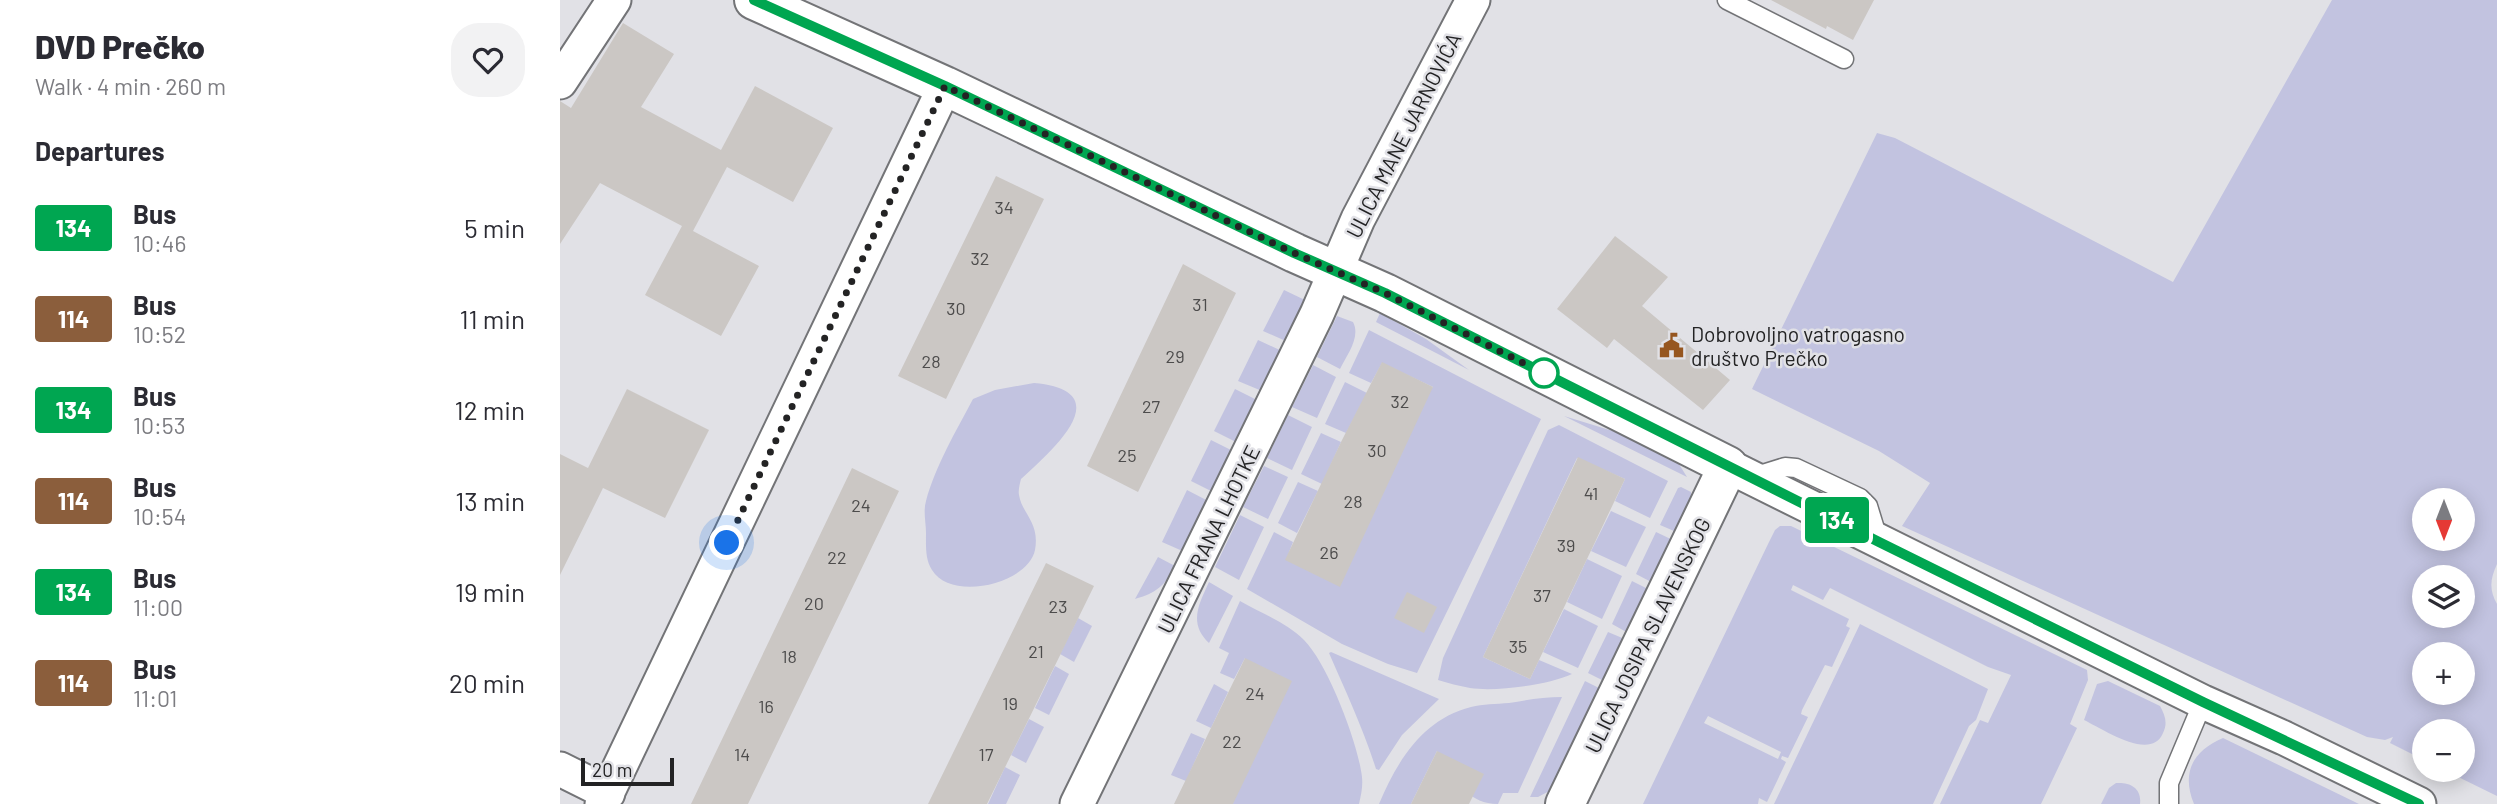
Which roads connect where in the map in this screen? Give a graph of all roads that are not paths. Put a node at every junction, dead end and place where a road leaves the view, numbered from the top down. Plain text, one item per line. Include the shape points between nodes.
1 (614, 0) edge
2 (754, 0) edge
3 (1473, 0) edge
4 (1727, 0) edge
5 (1844, 59) dead end
6 (560, 82) edge
7 (945, 86) junction
8 (1335, 272) junction
9 (1739, 472) junction
10 (2203, 702) junction
11 (560, 769) edge
12 (605, 798) edge
13 (1077, 804) edge
14 (1565, 804) edge
15 (2169, 804) edge
16 (2419, 804) edge

1 - 6 street
2 - 7 street
3 - 8 street, ULICA MANE JARNOVIĆA
4 - 5 lane
7 - 8 street
7 - 12 street
8 - 9 street
8 - 13 street, ULICA FRANA LHOTKE
9 - 10 street
9 - 14 street, ULICA JOSIPA SLAVENSKOG
10 - 15 lane via 2169,783
10 - 16 street
11 - 12 street

